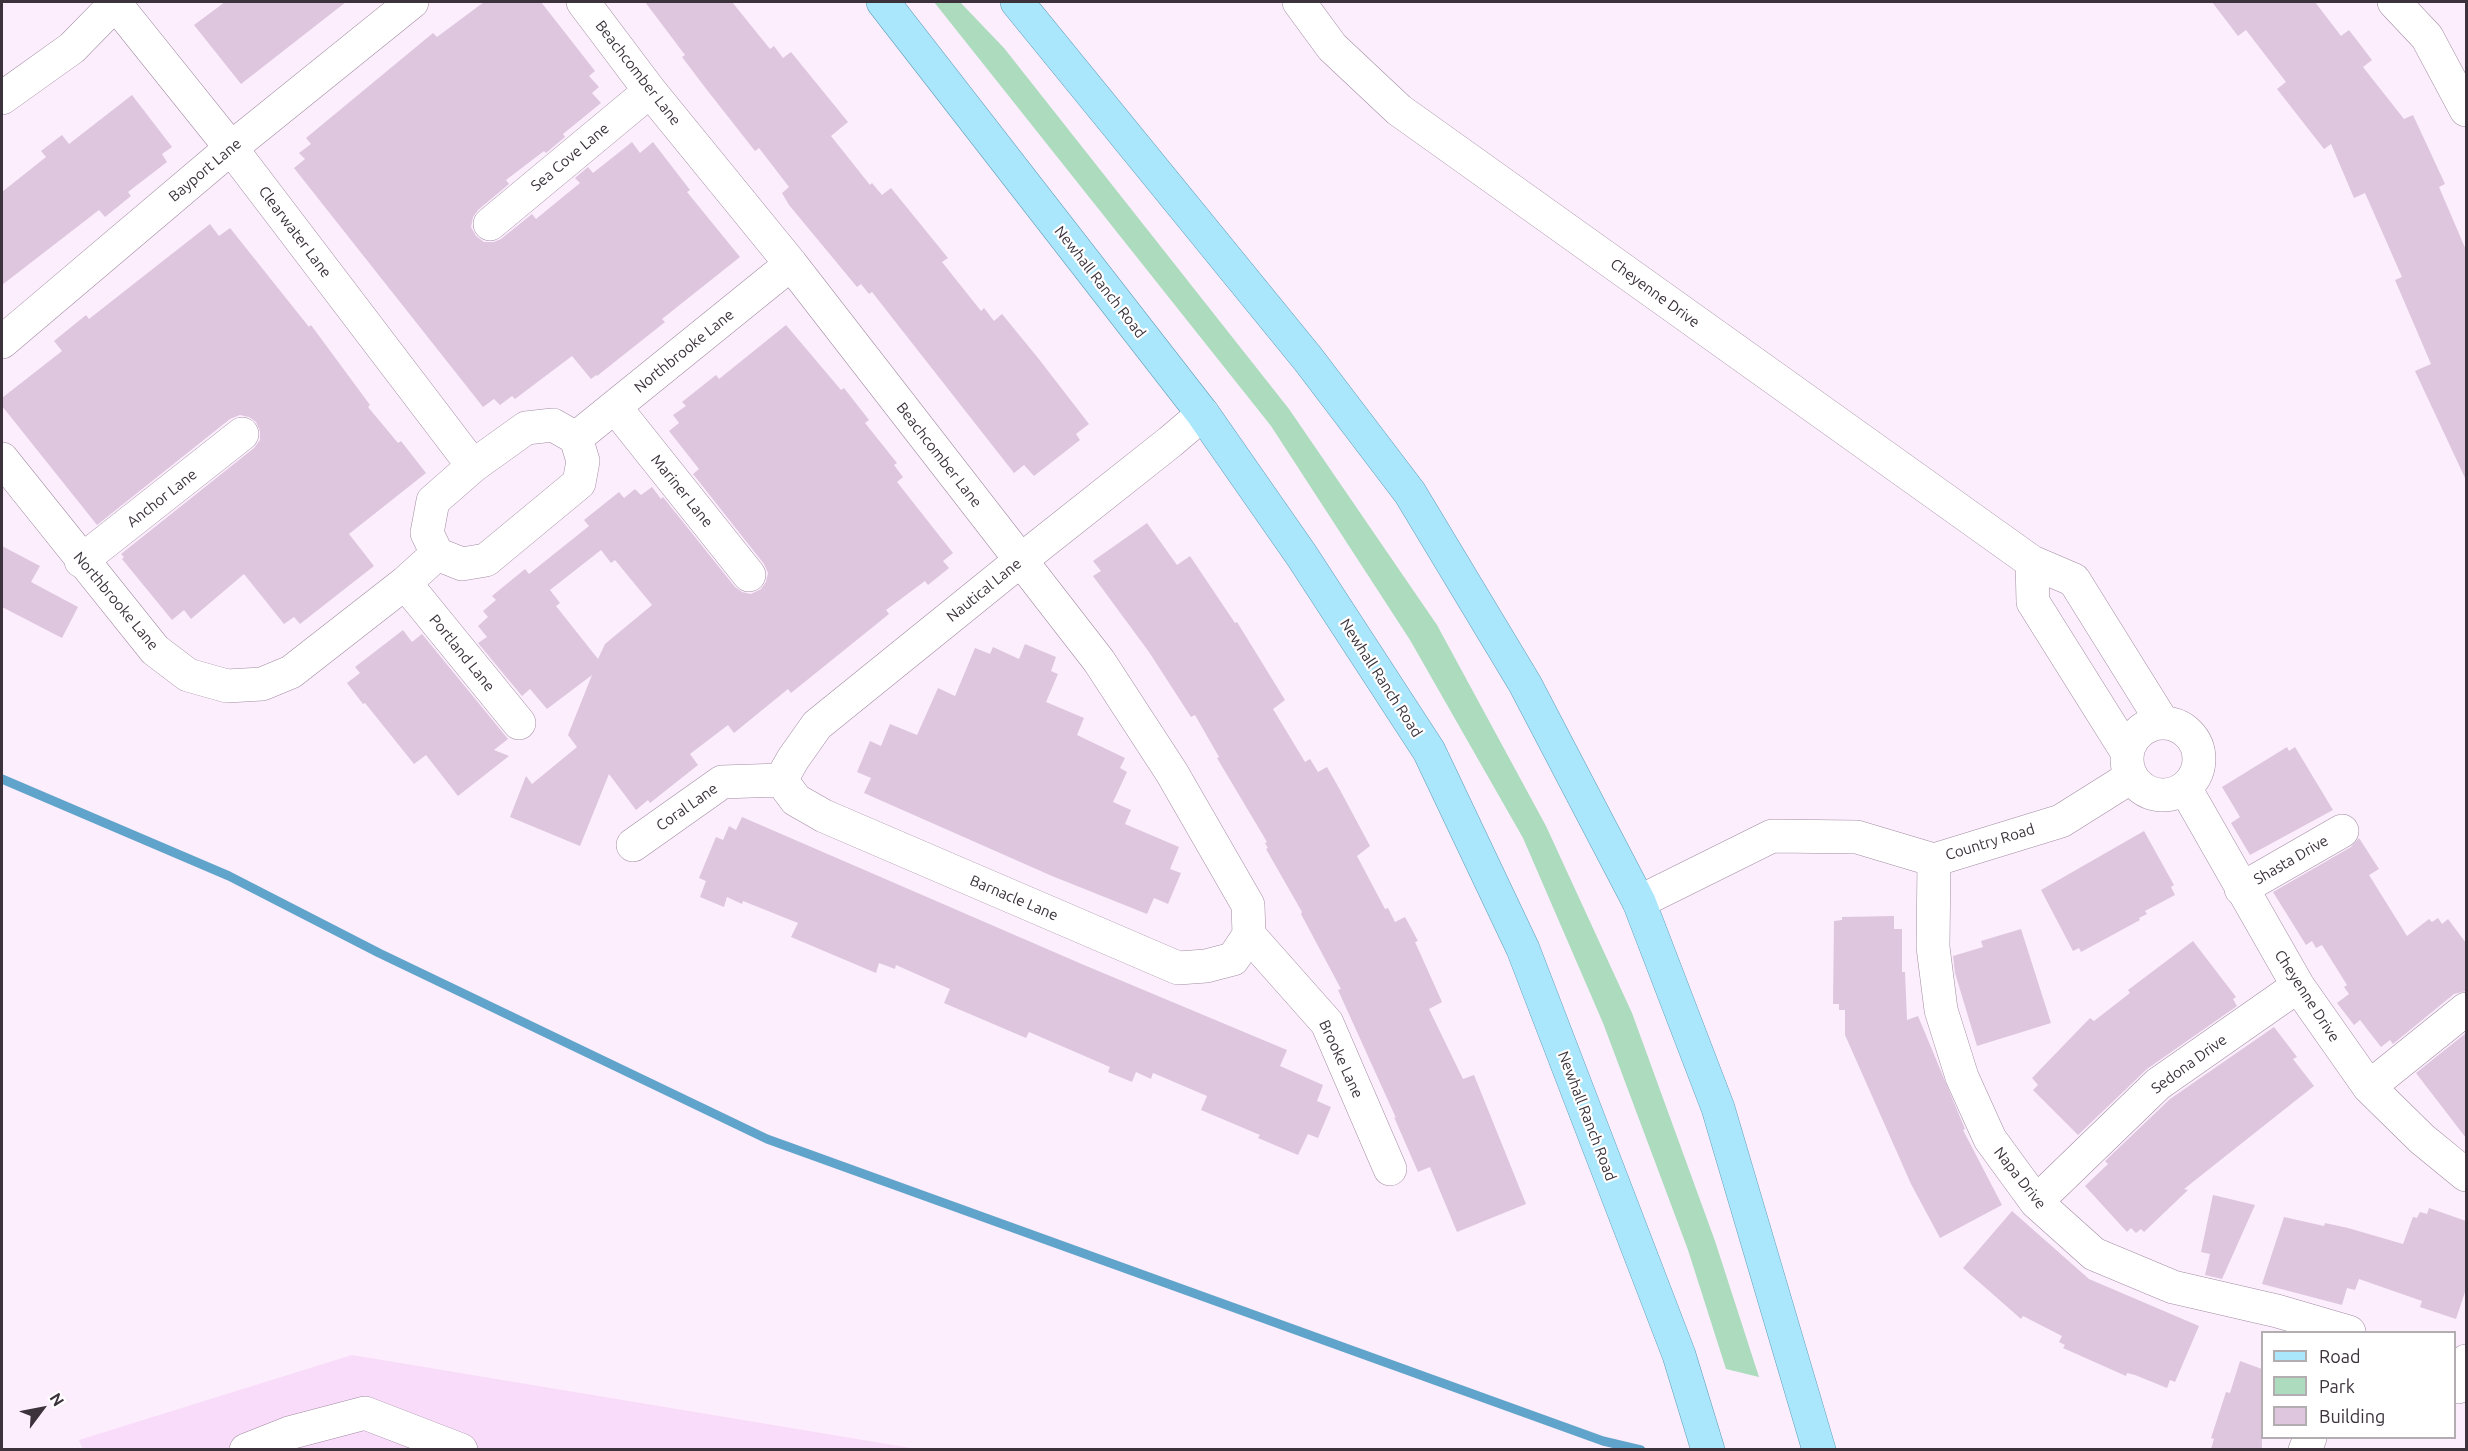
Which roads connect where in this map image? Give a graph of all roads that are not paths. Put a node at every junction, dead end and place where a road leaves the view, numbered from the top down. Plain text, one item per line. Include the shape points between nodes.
1 (116, 2) edge
2 (412, 2) edge
3 (583, 2) edge
4 (883, 2) edge
5 (1017, 2) edge
6 (1299, 2) edge
7 (2394, 2) edge
8 (650, 91) junction
9 (2, 98) edge
10 (2466, 111) edge
11 (231, 148) junction
12 (490, 224) dead end
13 (791, 264) junction
14 (2, 342) edge
15 (615, 407) junction
16 (1203, 414) junction
17 (242, 434) dead end
18 (576, 438) junction
19 (2, 459) edge
20 (473, 466) junction
21 (437, 554) junction
22 (1021, 560) junction
23 (81, 561) junction
24 (2032, 562) junction
25 (749, 574) dead end
26 (405, 583) junction
27 (519, 723) dead end
28 (2163, 723) junction
29 (2129, 764) junction
30 (781, 780) junction
31 (2185, 788) junction
32 (2342, 831) dead end
33 (633, 845) dead end
34 (1934, 860) junction
35 (2241, 890) junction
36 (1639, 902) junction
37 (1249, 935) junction
38 (2298, 986) junction
39 (2466, 1009) edge
40 (2369, 1087) junction
41 (1390, 1169) dead end
42 (2466, 1175) edge
43 (2036, 1202) junction
44 (2345, 1331) edge
45 (246, 1449) edge
46 (461, 1449) edge
47 (1708, 1449) edge
48 (1819, 1449) edge

1 - 9 street via 72,48
1 - 11 street, Clearwater Lane
2 - 11 street, Bayport Lane
3 - 8 street, Beachcomber Lane
4 - 16 main road, Newhall Ranch Road
5 - 36 main road via 1308,359 1410,493 1525,684
6 - 24 street, Cheyenne Drive via 1332,47 1399,110
7 - 10 street via 2427,38
8 - 12 street, Sea Cove Lane
8 - 13 street, Beachcomber Lane
11 - 14 street, Bayport Lane
11 - 20 street, Clearwater Lane
13 - 15 street, Northbrooke Lane
13 - 22 street, Beachcomber Lane
15 - 18 street, Northbrooke Lane
15 - 25 street, Mariner Lane
16 - 22 street, Nautical Lane
16 - 47 main road, Newhall Ranch Road via 1302,556 1429,751 1523,949 1679,1355
17 - 23 street, Anchor Lane
18 - 20 street via 553,425 526,428
18 - 21 street via 583,460 579,483 495,554 486,560 462,564
19 - 23 street, Northbrooke Lane
20 - 21 street via 433,501 427,533
21 - 26 street, Northbrooke Lane
22 - 30 street, Nautical Lane via 817,725
22 - 37 street, Beachcomber Lane via 1099,661 1172,773 1248,905
23 - 26 street, Northbrooke Lane via 155,650 188,675 227,686 262,684 291,672
24 - 28 street, Cheyenne Drive via 2074,580
24 - 29 street via 2033,602
26 - 27 street, Portland Lane
28 - 29 street via 2140,731 2131,741
28 - 31 street via 2184,730 2197,748 2197,770
29 - 31 street via 2138,787 2149,793 2168,795
29 - 34 street, Country Road via 2061,820
30 - 33 street, Coral Lane via 722,782
30 - 37 street, Barnacle Lane via 796,800 824,816 1178,968 1233,959
31 - 35 street, Cheyenne Drive
32 - 35 street, Shasta Drive
34 - 36 street, Country Road via 1857,837 1772,836
34 - 43 street, Napa Drive via 1934,947 1941,1010 1962,1077 1990,1139
35 - 38 street, Cheyenne Drive
36 - 48 main road via 1718,1108
37 - 41 street, Brooke Lane via 1327,1023
38 - 40 street, Cheyenne Drive
38 - 43 street, Sedona Drive via 2158,1084
39 - 40 street
40 - 42 street, Cheyenne Drive
43 - 44 street, Napa Drive via 2094,1254 2173,1287
45 - 46 street via 365,1413

